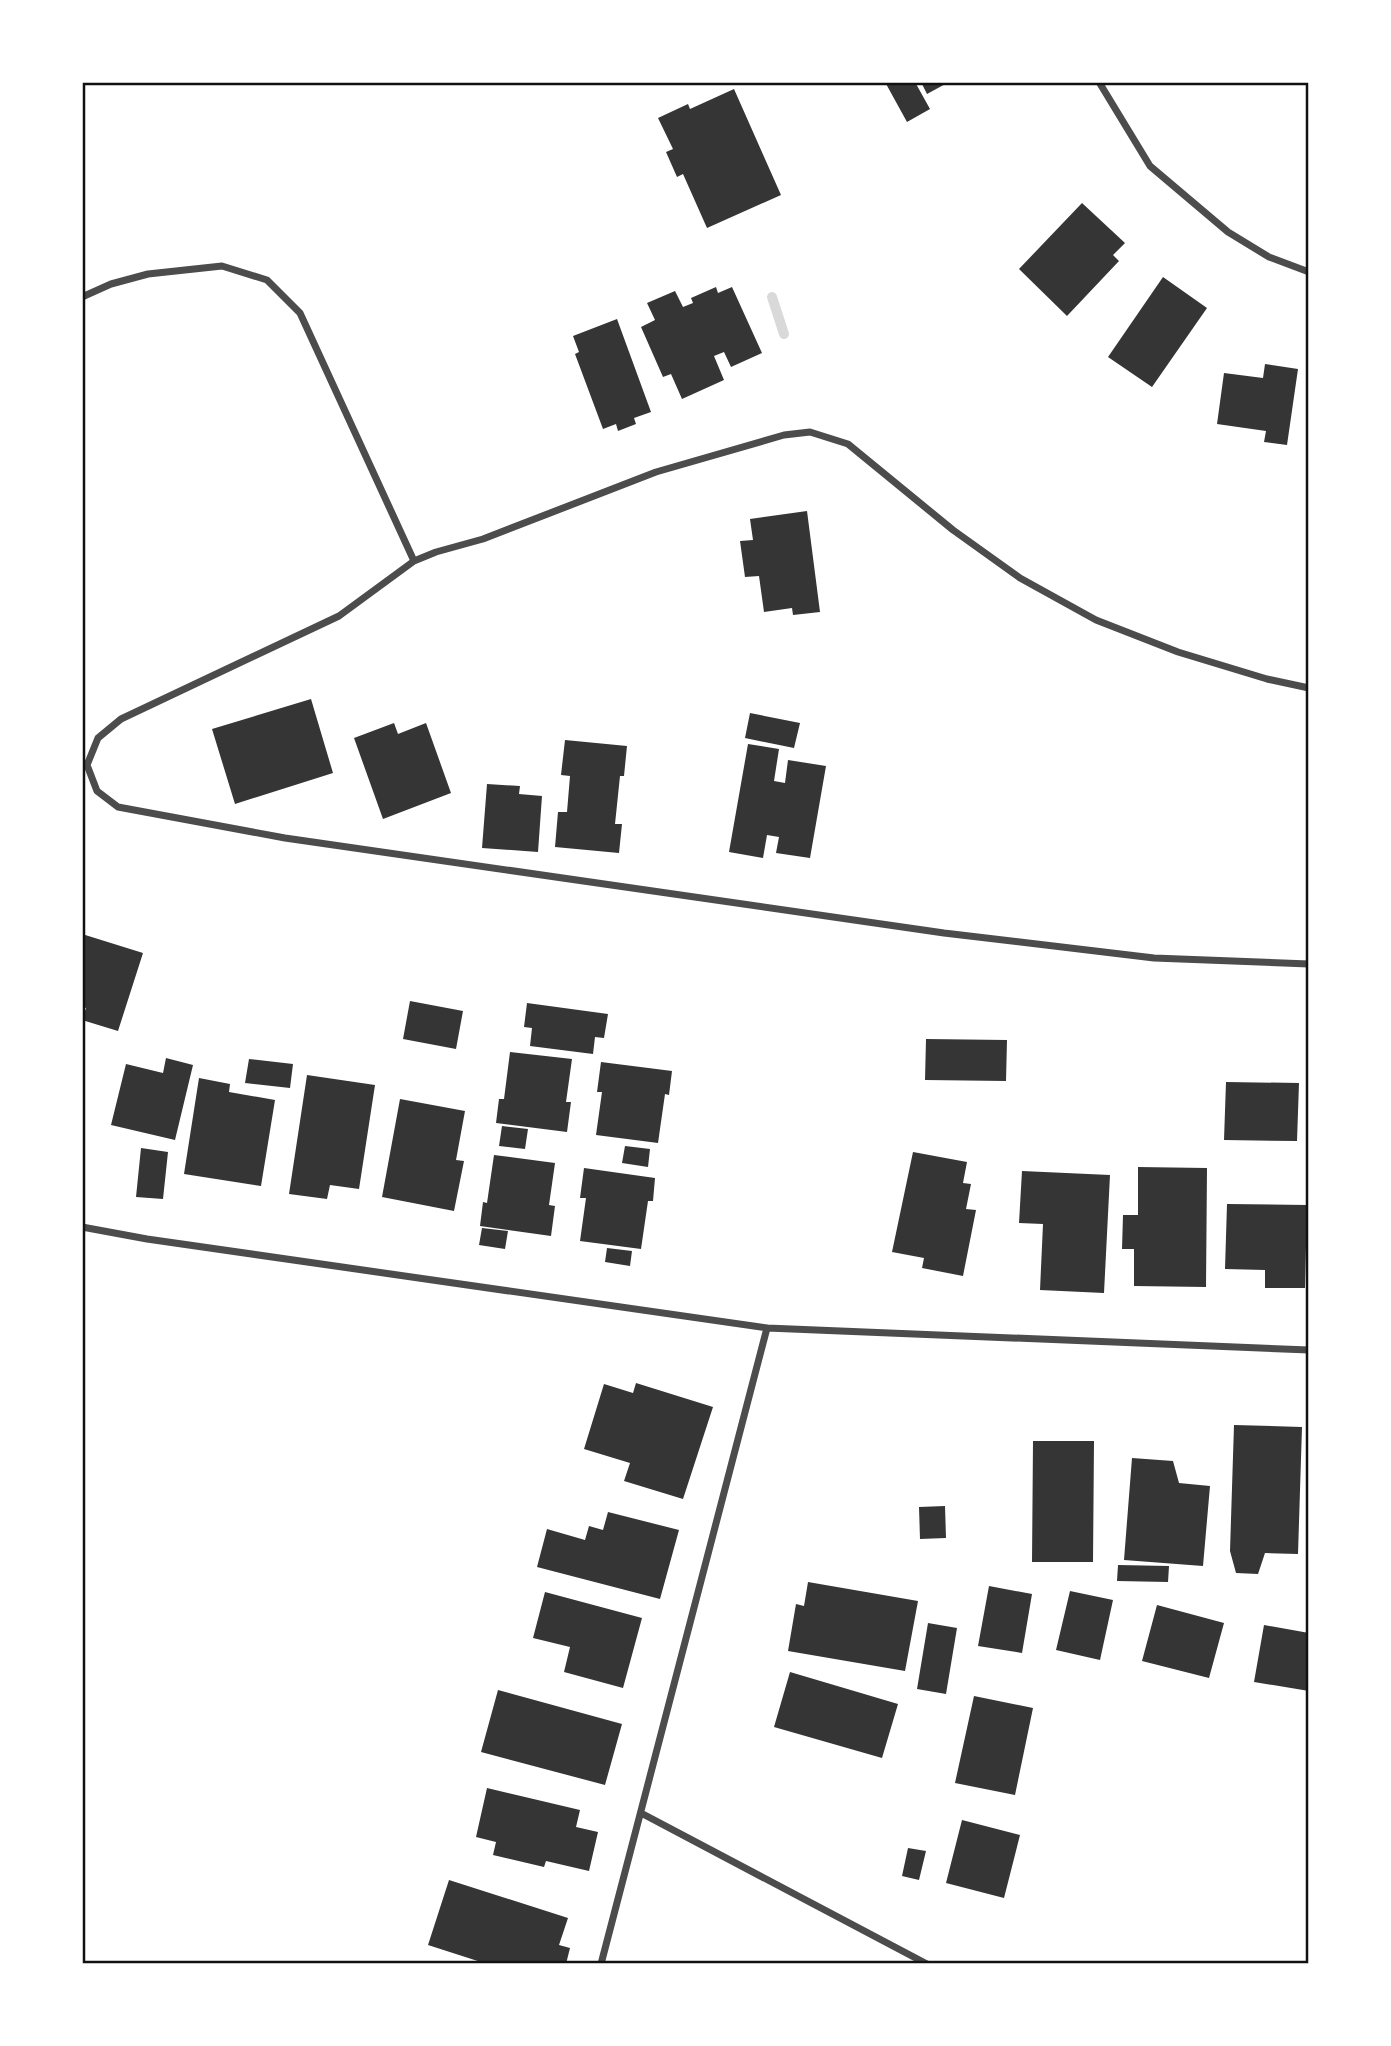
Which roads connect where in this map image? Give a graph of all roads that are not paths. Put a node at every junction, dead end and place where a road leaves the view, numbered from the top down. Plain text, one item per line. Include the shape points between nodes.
1 (1099, 82) edge
2 (1309, 272) edge
3 (82, 297) edge
4 (414, 561) junction
5 (1309, 688) edge
6 (1309, 964) edge
7 (82, 1227) edge
8 (767, 1328) junction
9 (1309, 1350) edge
10 (641, 1813) junction
11 (601, 1964) edge
12 (927, 1964) edge

1 - 2 street via 1150,166 1227,232 1269,257
3 - 4 street via 148,274 222,266 267,280 300,313
4 - 5 street via 656,472 784,435 810,432 848,443 953,530 1020,578 1096,620 1178,652
4 - 6 street via 340,617 121,719 98,738 87,765 97,791 118,807 285,838 903,927 1154,958
7 - 8 street
8 - 9 street
8 - 10 street
10 - 11 street
10 - 12 street

